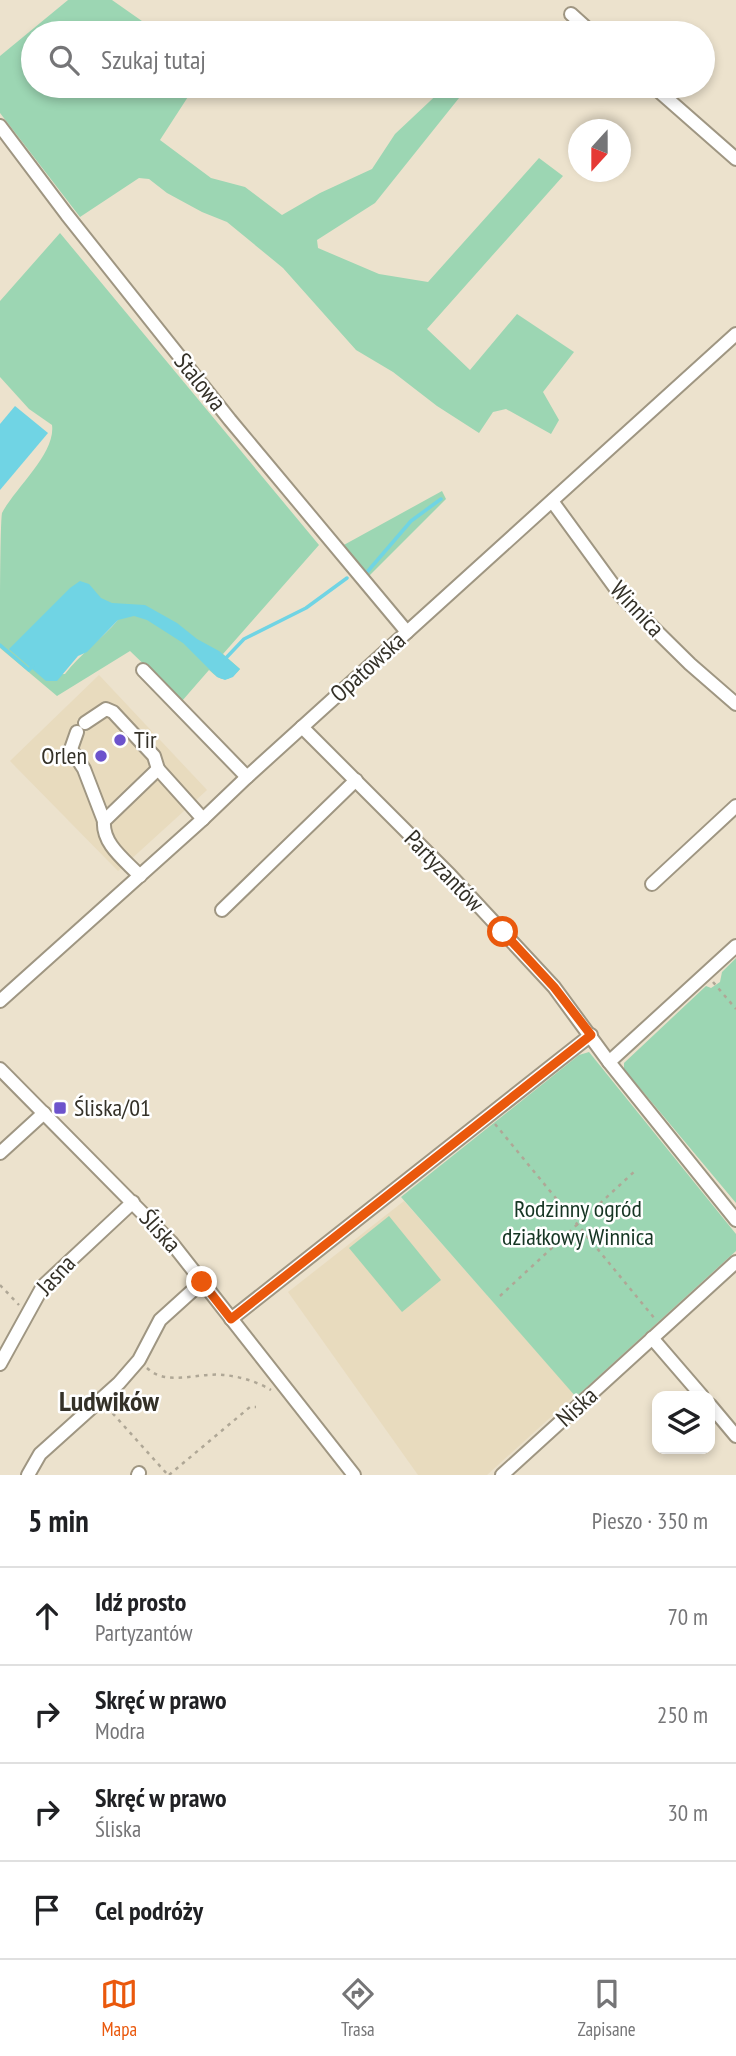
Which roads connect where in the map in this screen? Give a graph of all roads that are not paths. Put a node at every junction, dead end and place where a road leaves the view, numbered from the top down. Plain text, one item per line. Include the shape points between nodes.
1 (570, 14) dead end
2 (578, 21) edge
3 (667, 98) edge
4 (0, 126) edge
5 (736, 159) edge
6 (736, 334) edge
7 (552, 501) junction
8 (407, 632) junction
9 (143, 670) dead end
10 (736, 704) edge
11 (302, 727) junction
12 (158, 769) junction
13 (247, 777) junction
14 (356, 780) junction
15 (736, 806) edge
16 (203, 819) junction
17 (103, 821) junction
18 (140, 876) junction
19 (652, 884) dead end
20 (222, 910) dead end
21 (736, 946) edge
22 (0, 1001) edge
23 (591, 1035) junction
24 (609, 1062) junction
25 (0, 1069) edge
26 (44, 1113) junction
27 (0, 1153) edge
28 (133, 1202) junction
29 (736, 1220) edge
30 (736, 1262) edge
31 (202, 1282) junction
32 (231, 1319) junction
33 (652, 1338) junction
34 (0, 1364) edge
35 (698, 1391) edge
36 (715, 1411) edge
37 (736, 1436) edge
38 (28, 1475) edge
39 (354, 1475) edge
40 (502, 1475) edge

1 - 2 street
3 - 5 street
4 - 8 street, Stalowa via 230,420
6 - 7 street, Opatowska
7 - 8 street, Opatowska
7 - 10 street, Winnica via 622,597
8 - 11 street, Opatowska
9 - 13 street
11 - 13 street, Opatowska
11 - 14 street, Partyzantów
12 - 16 street
12 - 17 street
12 - 17 street via 154,756 113,712 106,709 81,727 71,749 84,769
13 - 16 street, Opatowska
14 - 20 street
14 - 23 street, Partyzantów via 554,987
15 - 19 street
16 - 18 street, Opatowska
17 - 18 street via 107,841
18 - 22 street, Opatowska
21 - 24 street
23 - 24 street, Partyzantów
23 - 32 street
24 - 29 street, Partyzantów
25 - 26 street, Śliska
26 - 27 street
26 - 28 street, Śliska
28 - 31 street, Śliska
28 - 34 street, Jasna via 37,1293
30 - 33 street, Niska
31 - 32 street, Śliska
31 - 38 street via 160,1320 139,1360 40,1454
32 - 39 street, Śliska
33 - 35 street
33 - 40 street, Niska
36 - 37 street

